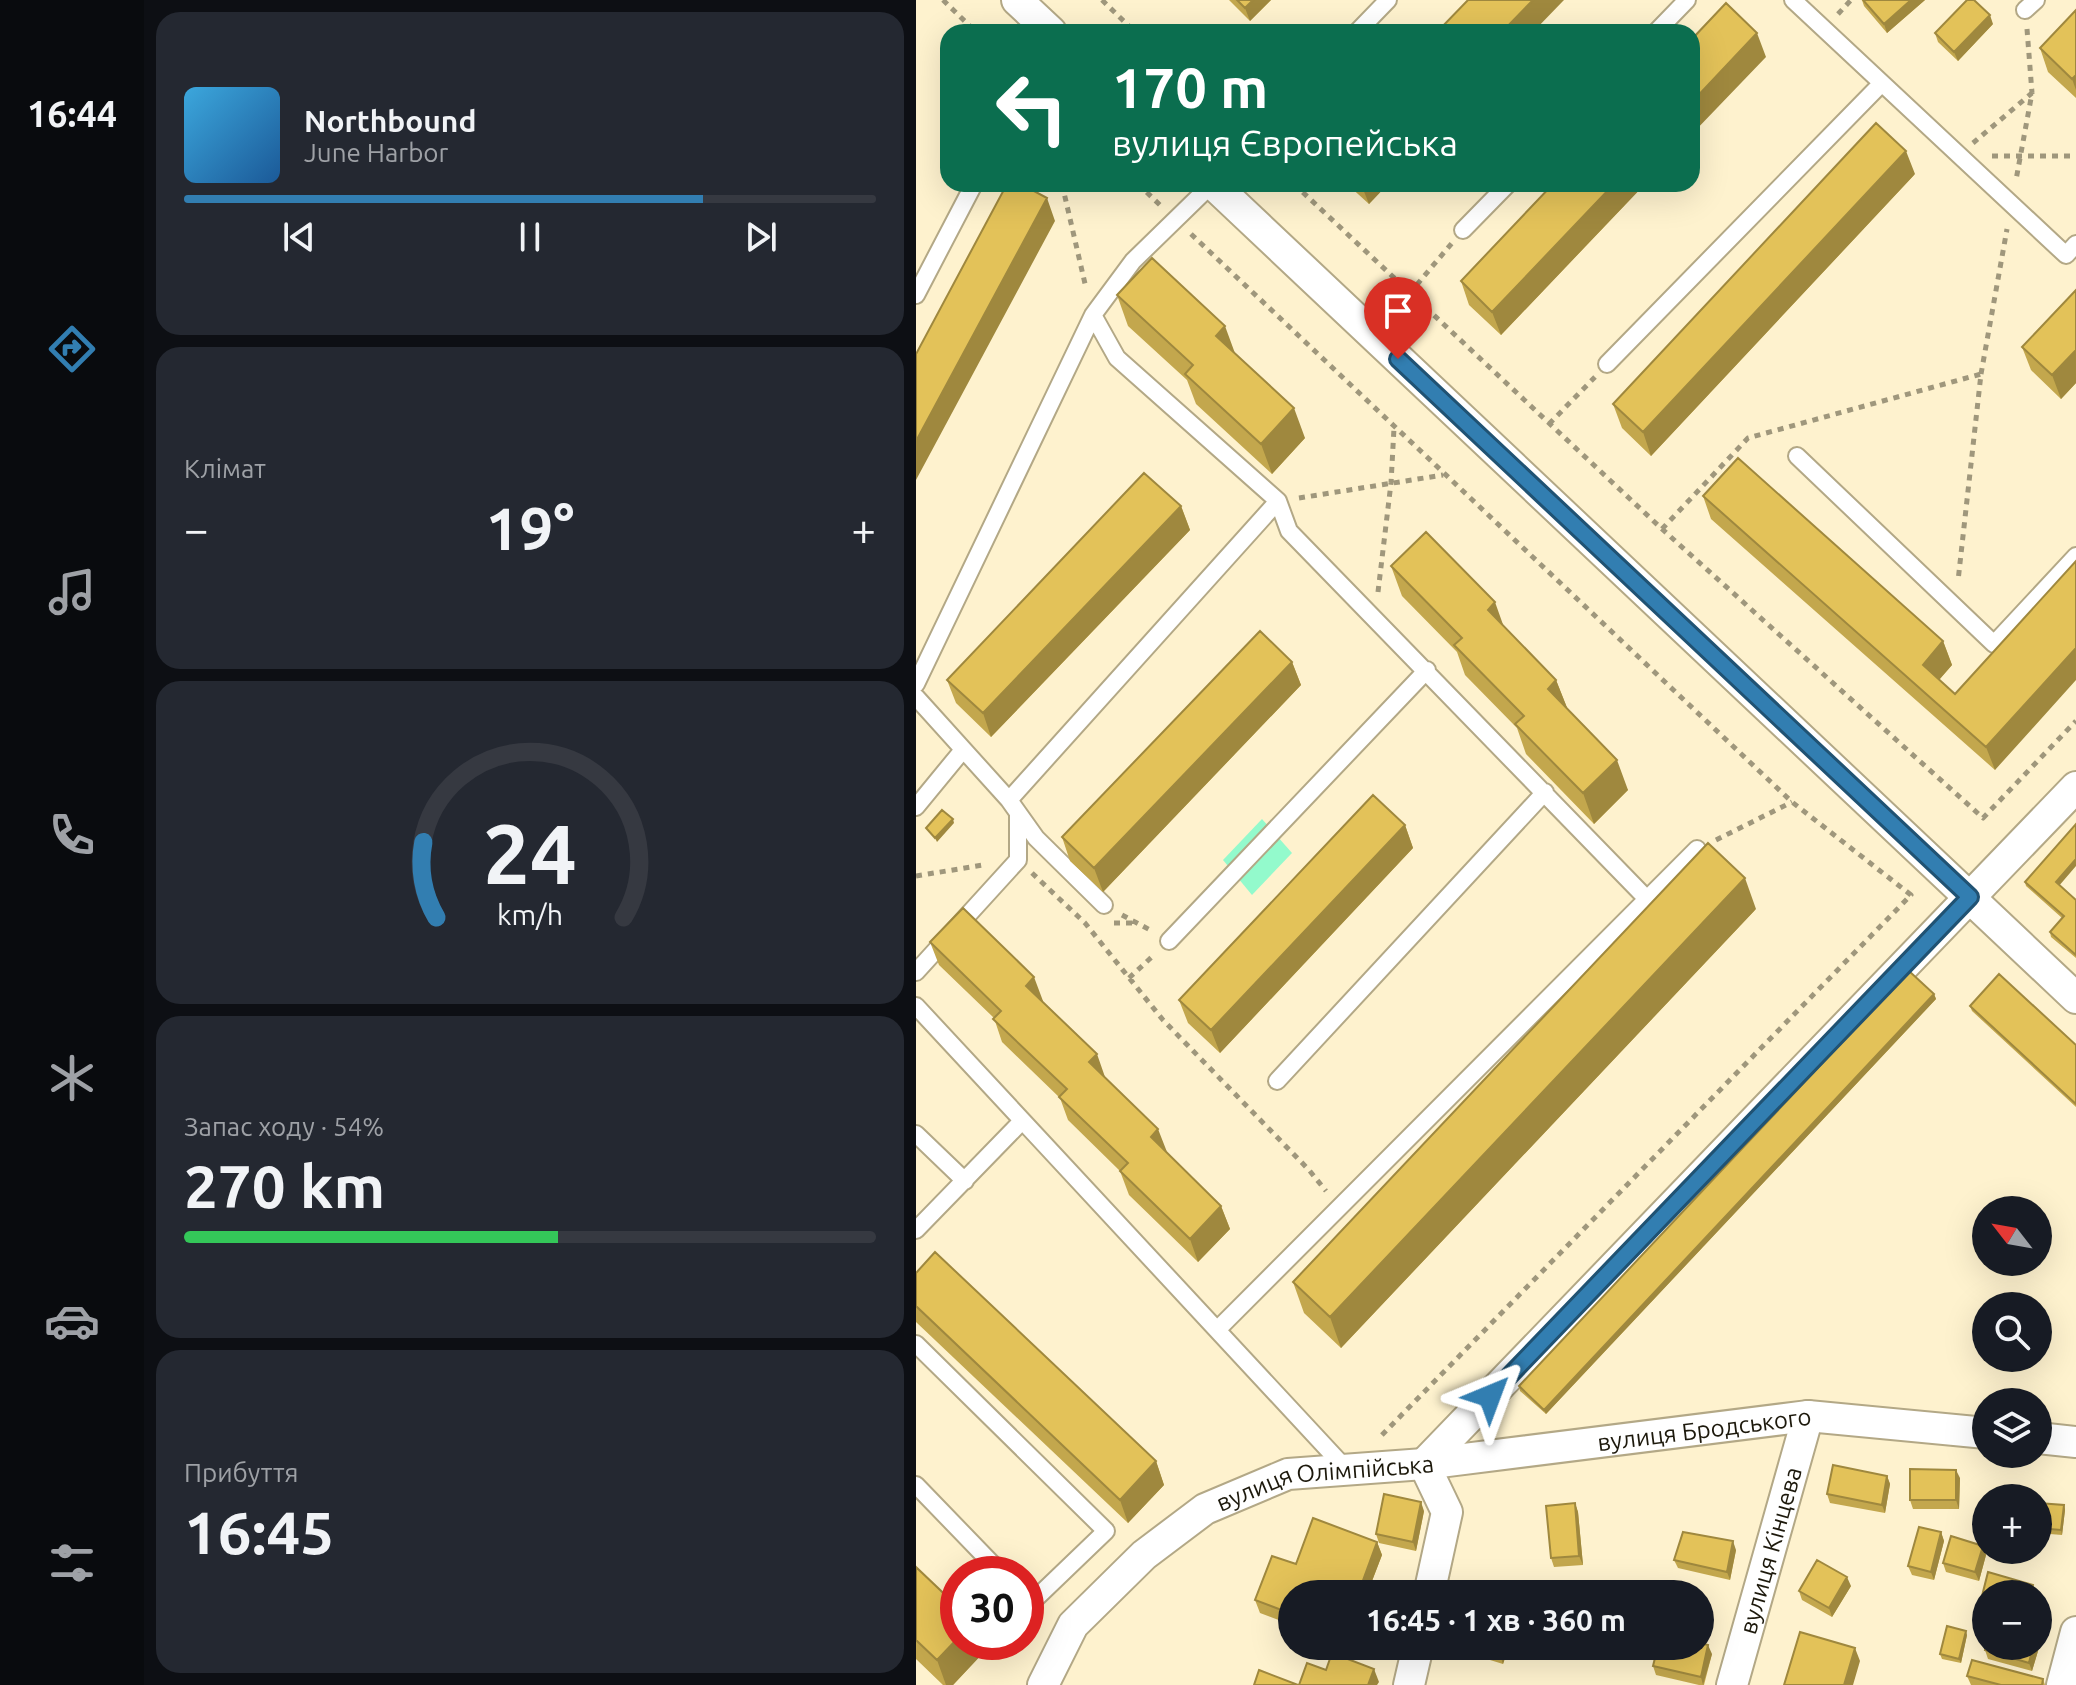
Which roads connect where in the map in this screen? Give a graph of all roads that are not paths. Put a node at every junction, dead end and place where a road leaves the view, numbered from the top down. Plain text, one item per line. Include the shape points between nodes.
1 (1017, 0) edge
2 (1388, 0) edge
3 (1687, 0) edge
4 (1793, 0) edge
5 (1042, 24) edge
6 (1365, 24) edge
7 (1664, 24) edge
8 (1881, 84) junction
9 (970, 192) edge
10 (1204, 192) edge
11 (1221, 192) edge
12 (1500, 192) edge
13 (1463, 230) road end
14 (2076, 244) edge
15 (916, 295) edge
16 (1093, 315) junction
17 (1607, 364) road end
18 (1797, 456) dead end
19 (1278, 501) junction
20 (2076, 556) edge
21 (1427, 670) junction
22 (916, 684) edge
23 (916, 697) edge
24 (962, 751) junction
25 (2076, 787) edge
26 (1545, 792) junction
27 (916, 807) edge
28 (1013, 807) junction
29 (1697, 849) edge
30 (1970, 897) junction
31 (1647, 899) junction
32 (1104, 905) road end
33 (1169, 941) road end
34 (916, 972) edge
35 (2076, 998) edge
36 (916, 1006) edge
37 (1277, 1081) dead end
38 (1022, 1121) junction
39 (916, 1134) edge
40 (965, 1181) junction
41 (916, 1230) edge
42 (1217, 1330) junction
43 (916, 1344) edge
44 (1808, 1416) junction
45 (1972, 1432) edge
46 (2052, 1439) edge
47 (2076, 1442) edge
48 (1424, 1464) junction
49 (1347, 1470) junction
50 (916, 1485) edge
51 (985, 1556) edge
52 (1432, 1580) edge
53 (1044, 1591) edge
54 (2076, 1632) edge
55 (1415, 1660) edge
56 (1043, 1685) edge
57 (1409, 1685) edge
58 (1732, 1685) edge
59 (2062, 1685) edge

1 - 5 street
2 - 6 lane
3 - 7 lane
4 - 8 lane
8 - 14 lane via 2066,255
8 - 17 lane
9 - 15 lane
10 - 16 lane via 1133,261
11 - 30 street
12 - 13 lane
16 - 19 lane via 1117,358
16 - 22 lane
18 - 20 lane via 1994,644
19 - 21 lane via 1289,531
19 - 28 lane
21 - 26 lane
21 - 33 lane
23 - 24 lane
24 - 27 lane
24 - 28 lane
25 - 30 street, вулиця Олімпійська
26 - 31 lane
26 - 37 lane
28 - 32 lane via 1036,838
28 - 34 lane via 1018,860
29 - 31 lane
30 - 35 street
30 - 48 street, вулиця Олімпійська
31 - 42 lane
36 - 38 lane
38 - 40 lane
38 - 42 lane
39 - 40 lane
40 - 41 lane
42 - 49 lane
43 - 53 lane via 1106,1531
44 - 45 street, вулиця Бродського
44 - 48 street, вулиця Бродського
44 - 58 street, вулиця Кінцева
46 - 47 street
48 - 49 street, вулиця Олімпійська
48 - 52 street via 1447,1512
49 - 56 street, вулиця Олімпійська via 1288,1474 1205,1509 1144,1555 1073,1625
50 - 51 lane
54 - 59 street
55 - 57 street

